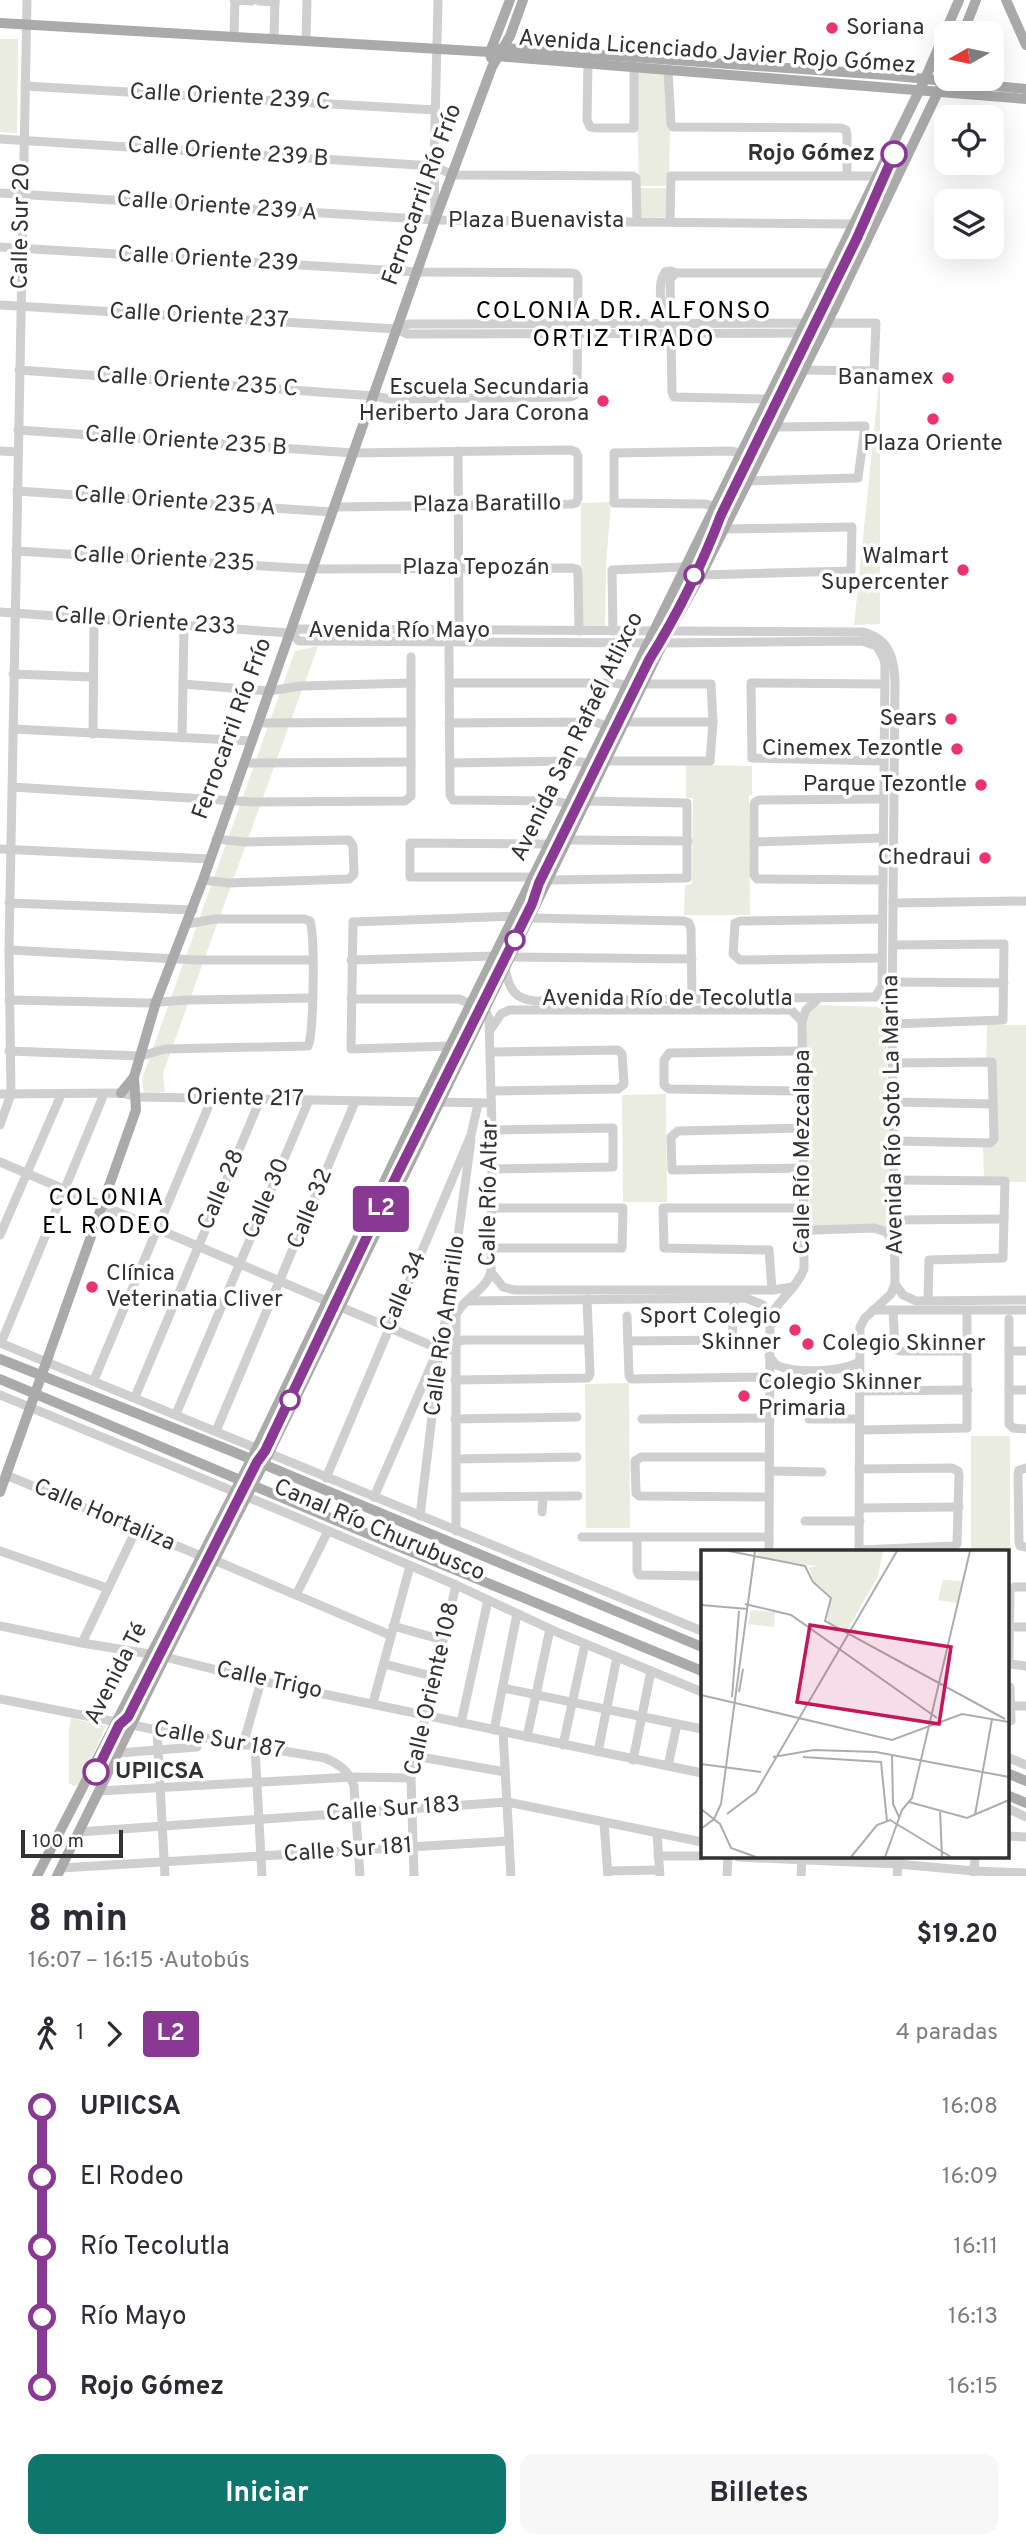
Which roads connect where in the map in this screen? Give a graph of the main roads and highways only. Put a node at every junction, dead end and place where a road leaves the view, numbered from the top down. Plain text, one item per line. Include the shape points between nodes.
1 (510, 0) edge
2 (523, 0) edge
3 (959, 0) edge
4 (1006, 0) edge
5 (977, 1) edge
6 (968, 21) edge
7 (0, 23) edge
8 (1026, 45) edge
9 (496, 56) junction
10 (934, 83) edge
11 (922, 84) junction
12 (939, 91) edge
13 (989, 91) edge
14 (1025, 98) edge
15 (134, 1077) junction
16 (121, 1093) road end
17 (0, 1359) edge
18 (46, 1368) junction
19 (0, 1379) edge
20 (34, 1393) junction
21 (251, 1460) junction
22 (263, 1465) junction
23 (241, 1480) junction
24 (253, 1485) junction
25 (234, 1491) joint
26 (0, 1492) edge
27 (247, 1497) joint
28 (701, 1647) edge
29 (701, 1671) edge
30 (1009, 1774) edge
31 (1026, 1781) edge
32 (1009, 1797) edge
33 (1026, 1803) edge
34 (59, 1872) edge
35 (37, 1876) edge

1 - 9 main road, Ferrocarril Río Frío
2 - 9 main road, Ferrocarril Río Frío via 510,36
3 - 11 main road, Avenida San Rafaél Atlixco
4 - 8 main road
5 - 6 main road
7 - 9 main road, Avenida Licenciado Javier Rojo Gómez
9 - 11 main road, Avenida Licenciado Javier Rojo Gómez
9 - 11 main road, Avenida Licenciado Javier Rojo Gómez
9 - 15 main road, Ferrocarril Río Frío via 156,1002
10 - 11 main road, Avenida Licenciado Javier Rojo Gómez
11 - 21 main road, Avenida San Rafaél Atlixco
12 - 22 main road, Avenida San Rafaél Atlixco via 825,328 663,643
13 - 14 main road, Avenida Licenciado Javier Rojo Gómez
15 - 16 main road
15 - 18 main road, Ferrocarril Río Frío via 136,1110
17 - 18 main road, Canal Río Churubusco
18 - 20 main road, Ferrocarril Río Frío
18 - 21 main road, Canal Río Churubusco via 80,1389
19 - 20 main road, Canal Río Churubusco
20 - 23 main road, Canal Río Churubusco
20 - 26 main road, Ferrocarril Río Frío
21 - 22 main road, Canal Río Churubusco
21 - 23 main road, Avenida San Rafaél Atlixco
22 - 24 main road, Avenida San Rafaél Atlixco
22 - 28 main road, Canal Río Churubusco
23 - 24 main road, Canal Río Churubusco
23 - 25 main road, Avenida San Rafaél Atlixco
24 - 27 main road, Avenida San Rafaél Atlixco
24 - 29 main road, Canal Río Churubusco
25 - 35 main road, Avenida Té
27 - 34 main road, Avenida Té
30 - 31 main road
32 - 33 main road

